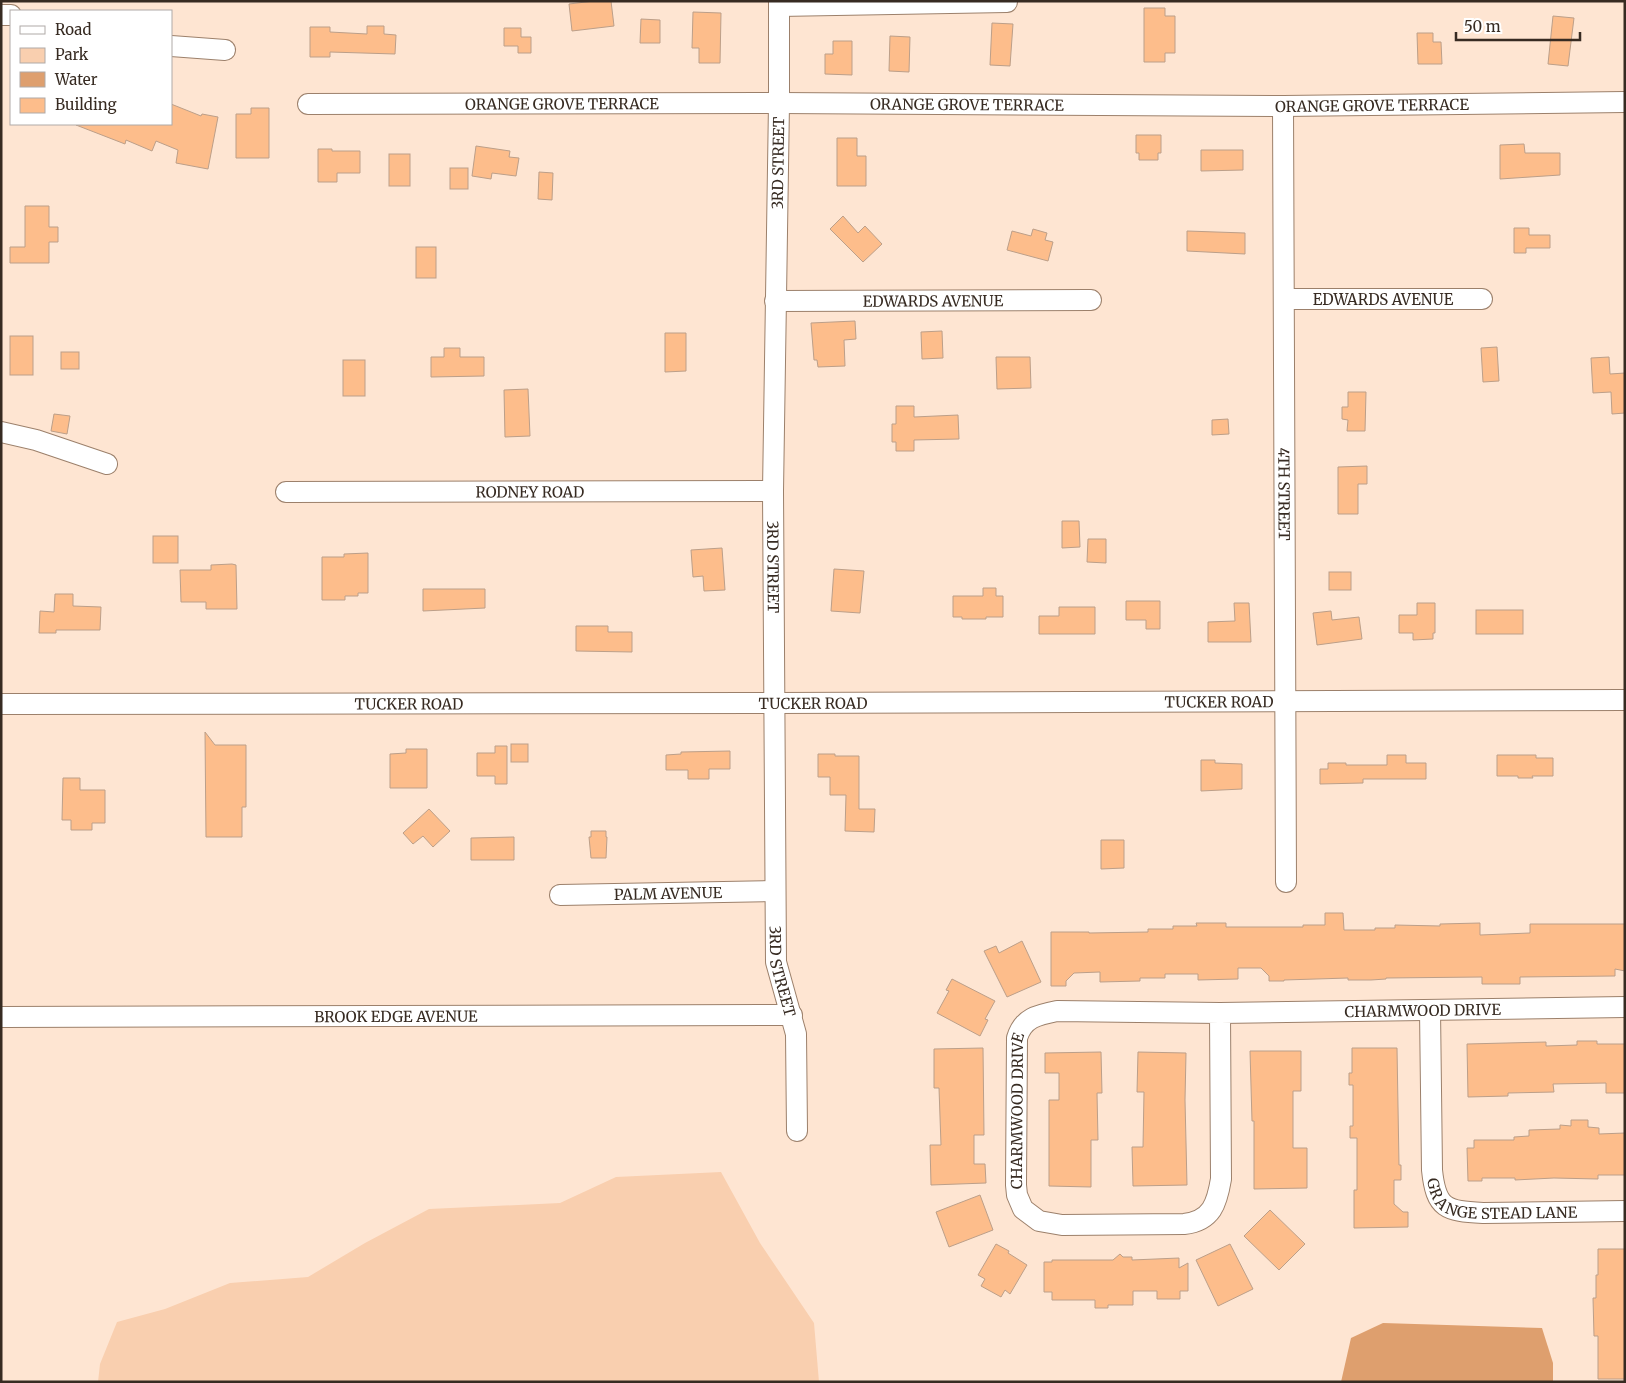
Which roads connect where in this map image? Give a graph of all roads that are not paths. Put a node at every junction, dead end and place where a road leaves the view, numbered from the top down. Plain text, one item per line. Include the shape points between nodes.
1 (1007, 2) edge
2 (779, 4) edge
3 (172, 46) edge
4 (226, 50) dead end
5 (1625, 102) edge
6 (779, 103) junction
7 (308, 104) dead end
8 (1283, 106) junction
9 (1284, 299) junction
10 (1482, 299) dead end
11 (1091, 300) dead end
12 (775, 301) junction
13 (1, 432) edge
14 (107, 464) dead end
15 (773, 491) junction
16 (286, 492) dead end
17 (1625, 700) edge
18 (1286, 702) junction
19 (774, 703) junction
20 (1, 704) edge
21 (1286, 882) dead end
22 (775, 891) junction
23 (560, 895) dead end
24 (1625, 1007) edge
25 (1430, 1010) junction
26 (1220, 1013) junction
27 (792, 1016) junction
28 (1, 1017) edge
29 (796, 1131) dead end
30 (1625, 1212) edge

1 - 2 street
2 - 6 street, 3RD STREET
3 - 4 street
5 - 8 street, ORANGE GROVE TERRACE
6 - 7 street, ORANGE GROVE TERRACE
6 - 8 street, ORANGE GROVE TERRACE
6 - 12 street, 3RD STREET
8 - 9 street, 4TH STREET
9 - 10 street, EDWARDS AVENUE
9 - 18 street, 4TH STREET
11 - 12 street, EDWARDS AVENUE
12 - 15 street, 3RD STREET
13 - 14 street
15 - 16 street, RODNEY ROAD
15 - 19 street, 3RD STREET
17 - 18 street, TUCKER ROAD
18 - 19 street, TUCKER ROAD
18 - 21 street, 4TH STREET
19 - 20 street, TUCKER ROAD
19 - 22 street, 3RD STREET
22 - 23 street, PALM AVENUE
22 - 27 street, 3RD STREET via 776,962
24 - 25 street, CHARMWOOD DRIVE
25 - 26 street, CHARMWOOD DRIVE
25 - 30 street, GRANGE STEAD LANE via 1432,1170 1438,1200 1464,1212
26 - 26 street, CHARMWOOD DRIVE via 1057,1011 1030,1019 1020,1028 1016,1052 1016,1184 1023,1209 1039,1221 1062,1225 1184,1224 1201,1221 1218,1200 1222,1179
27 - 28 street, BROOK EDGE AVENUE
27 - 29 street, 3RD STREET via 796,1034

